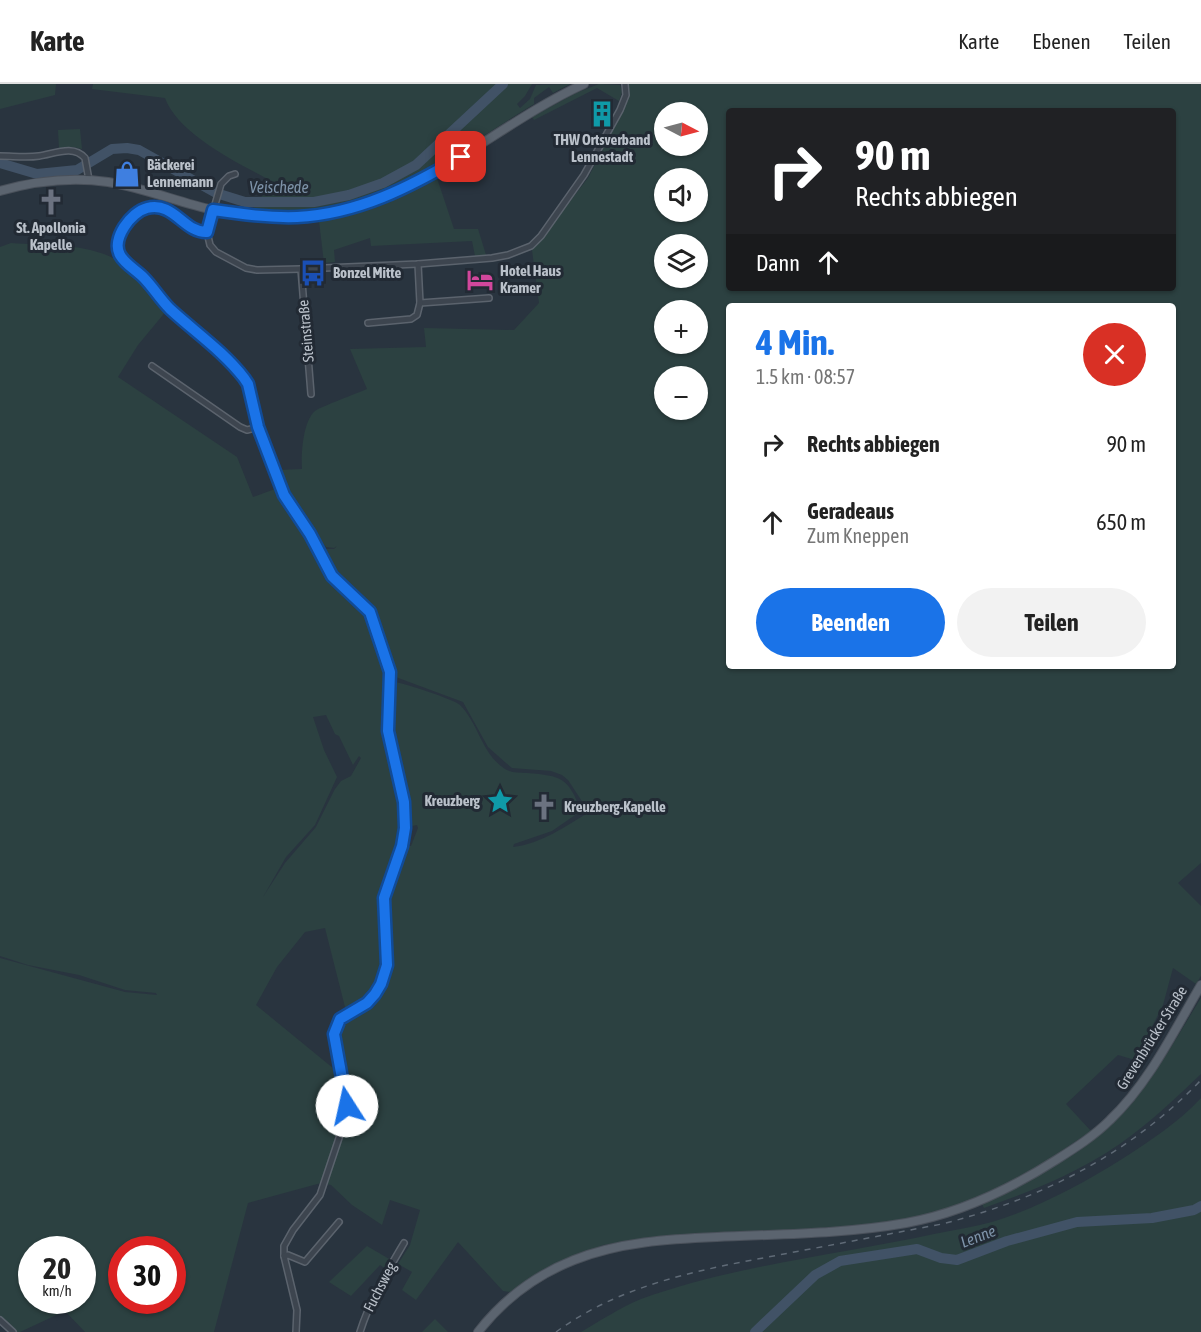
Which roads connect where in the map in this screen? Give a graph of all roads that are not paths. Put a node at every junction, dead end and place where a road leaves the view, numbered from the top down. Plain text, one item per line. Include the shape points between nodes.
1 (584, 84) edge
2 (625, 84) edge
3 (0, 156) edge
4 (235, 174) dead end
5 (88, 180) junction
6 (0, 191) edge
7 (213, 210) junction
8 (207, 232) junction
9 (418, 264) junction
10 (301, 269) junction
11 (489, 298) dead end
12 (420, 303) junction
13 (368, 323) dead end
14 (152, 366) dead end
15 (311, 394) dead end
16 (258, 427) junction
17 (1201, 985) edge
18 (339, 1222) dead end
19 (404, 1243) dead end
20 (284, 1256) junction
21 (0, 1320) edge
22 (13, 1332) edge
23 (296, 1332) edge
24 (360, 1332) edge
25 (478, 1332) edge

1 - 7 main road via 419,182 365,205 295,217
2 - 9 street via 626,95 620,110 584,176 531,246 492,258
3 - 5 street via 71,151 81,154 86,161
4 - 7 street via 225,179
5 - 6 main road via 53,181
5 - 7 main road
7 - 8 street
8 - 10 street via 216,252 235,264 256,270
8 - 16 street via 192,230 166,209 147,208 124,227 118,250 169,308 210,342 244,378
9 - 10 street
9 - 12 street
10 - 15 street, Steinstraße
11 - 12 street
12 - 13 street via 417,315 411,319
14 - 16 street via 240,427
16 - 20 street via 284,495 332,576 373,617 389,666 388,731 405,815 402,846 384,898 385,974 371,1000 340,1019 334,1030 347,1112 321,1191 287,1240
17 - 25 main road, Grevenbrücker Straße via 1146,1077 1110,1120 1035,1173 975,1203 923,1220 887,1226 665,1240 598,1252 536,1279 510,1298
18 - 20 street via 305,1262
19 - 24 street, Fuchsweg via 379,1285
20 - 23 street via 297,1310
21 - 22 street

